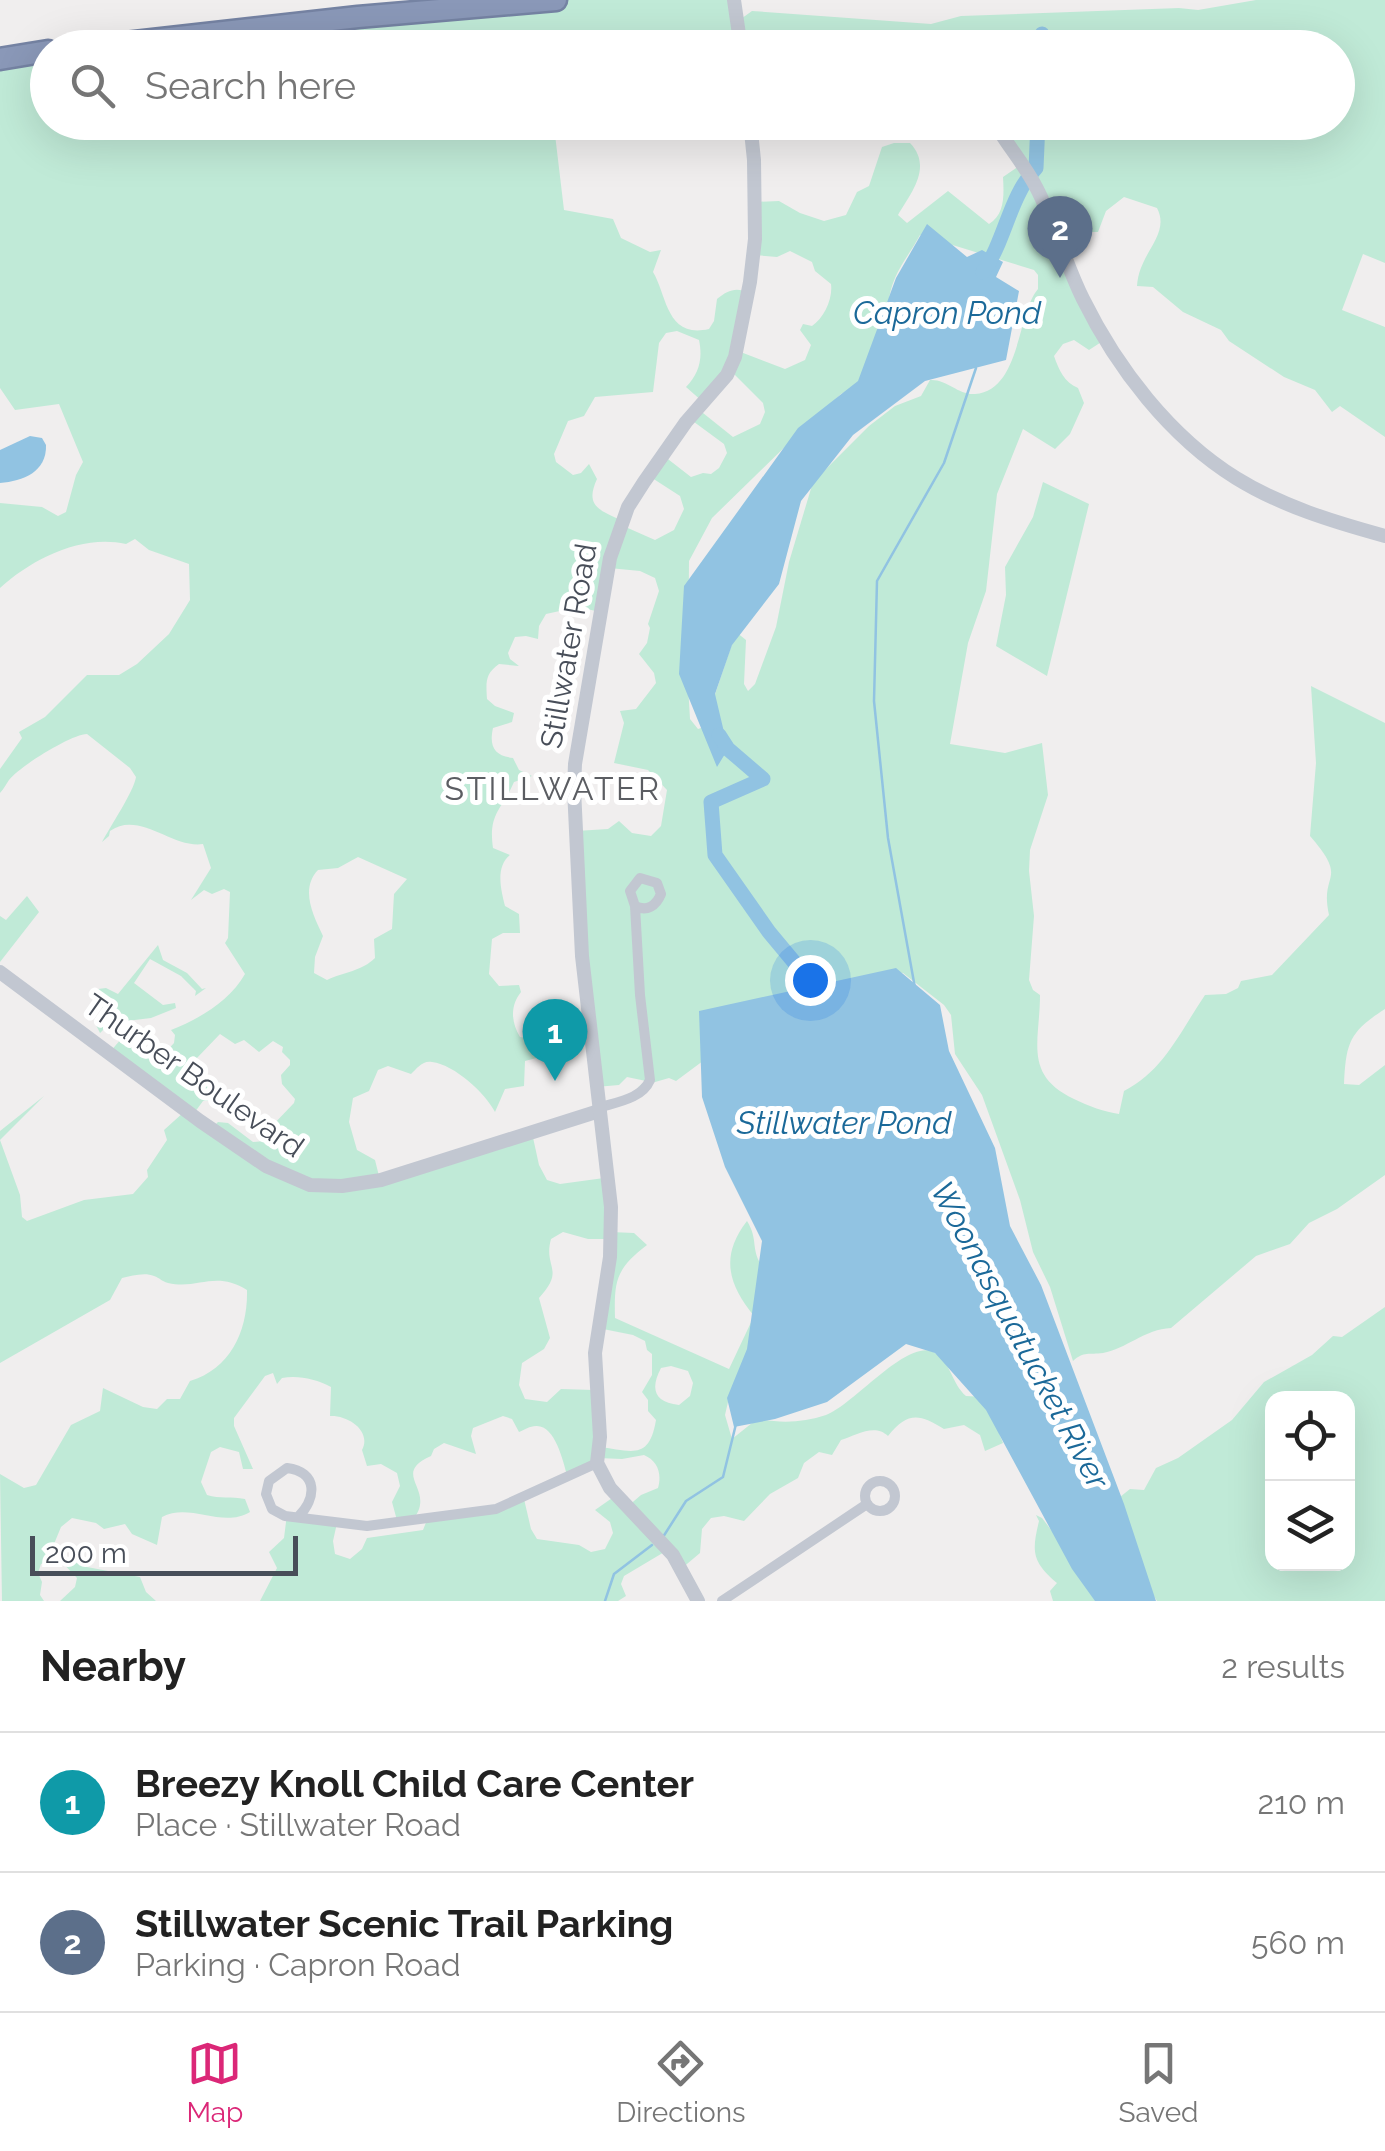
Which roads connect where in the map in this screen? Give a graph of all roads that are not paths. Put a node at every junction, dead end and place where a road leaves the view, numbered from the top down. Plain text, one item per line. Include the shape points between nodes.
1 (556, 0) edge
2 (734, 0) edge
3 (242, 30) edge
4 (738, 30) edge
5 (30, 54) edge
6 (0, 59) edge
7 (752, 140) edge
8 (1006, 140) edge
9 (1385, 536) edge
10 (635, 906) dead end
11 (0, 972) edge
12 (599, 1109) junction
13 (597, 1463) junction
14 (867, 1504) dead end
15 (298, 1517) junction
16 (698, 1601) edge
17 (722, 1601) edge

1 - 3 highway
2 - 4 street
5 - 6 highway
7 - 12 street, Stillwater Road via 755,239 738,347 727,376 686,422 620,526 575,764 582,956
8 - 9 street via 1034,183 1100,330 1148,399 1252,486
10 - 12 street via 650,1080 638,1094
11 - 12 street, Thurber Boulevard via 200,1121 266,1166 310,1185 381,1180
12 - 13 street, Stillwater Road via 611,1243 595,1353
13 - 15 street via 496,1509 367,1526
13 - 16 street via 610,1488 673,1555
14 - 17 street
15 - 15 street via 272,1509 266,1494 269,1482 287,1468 306,1474 312,1484 313,1497

